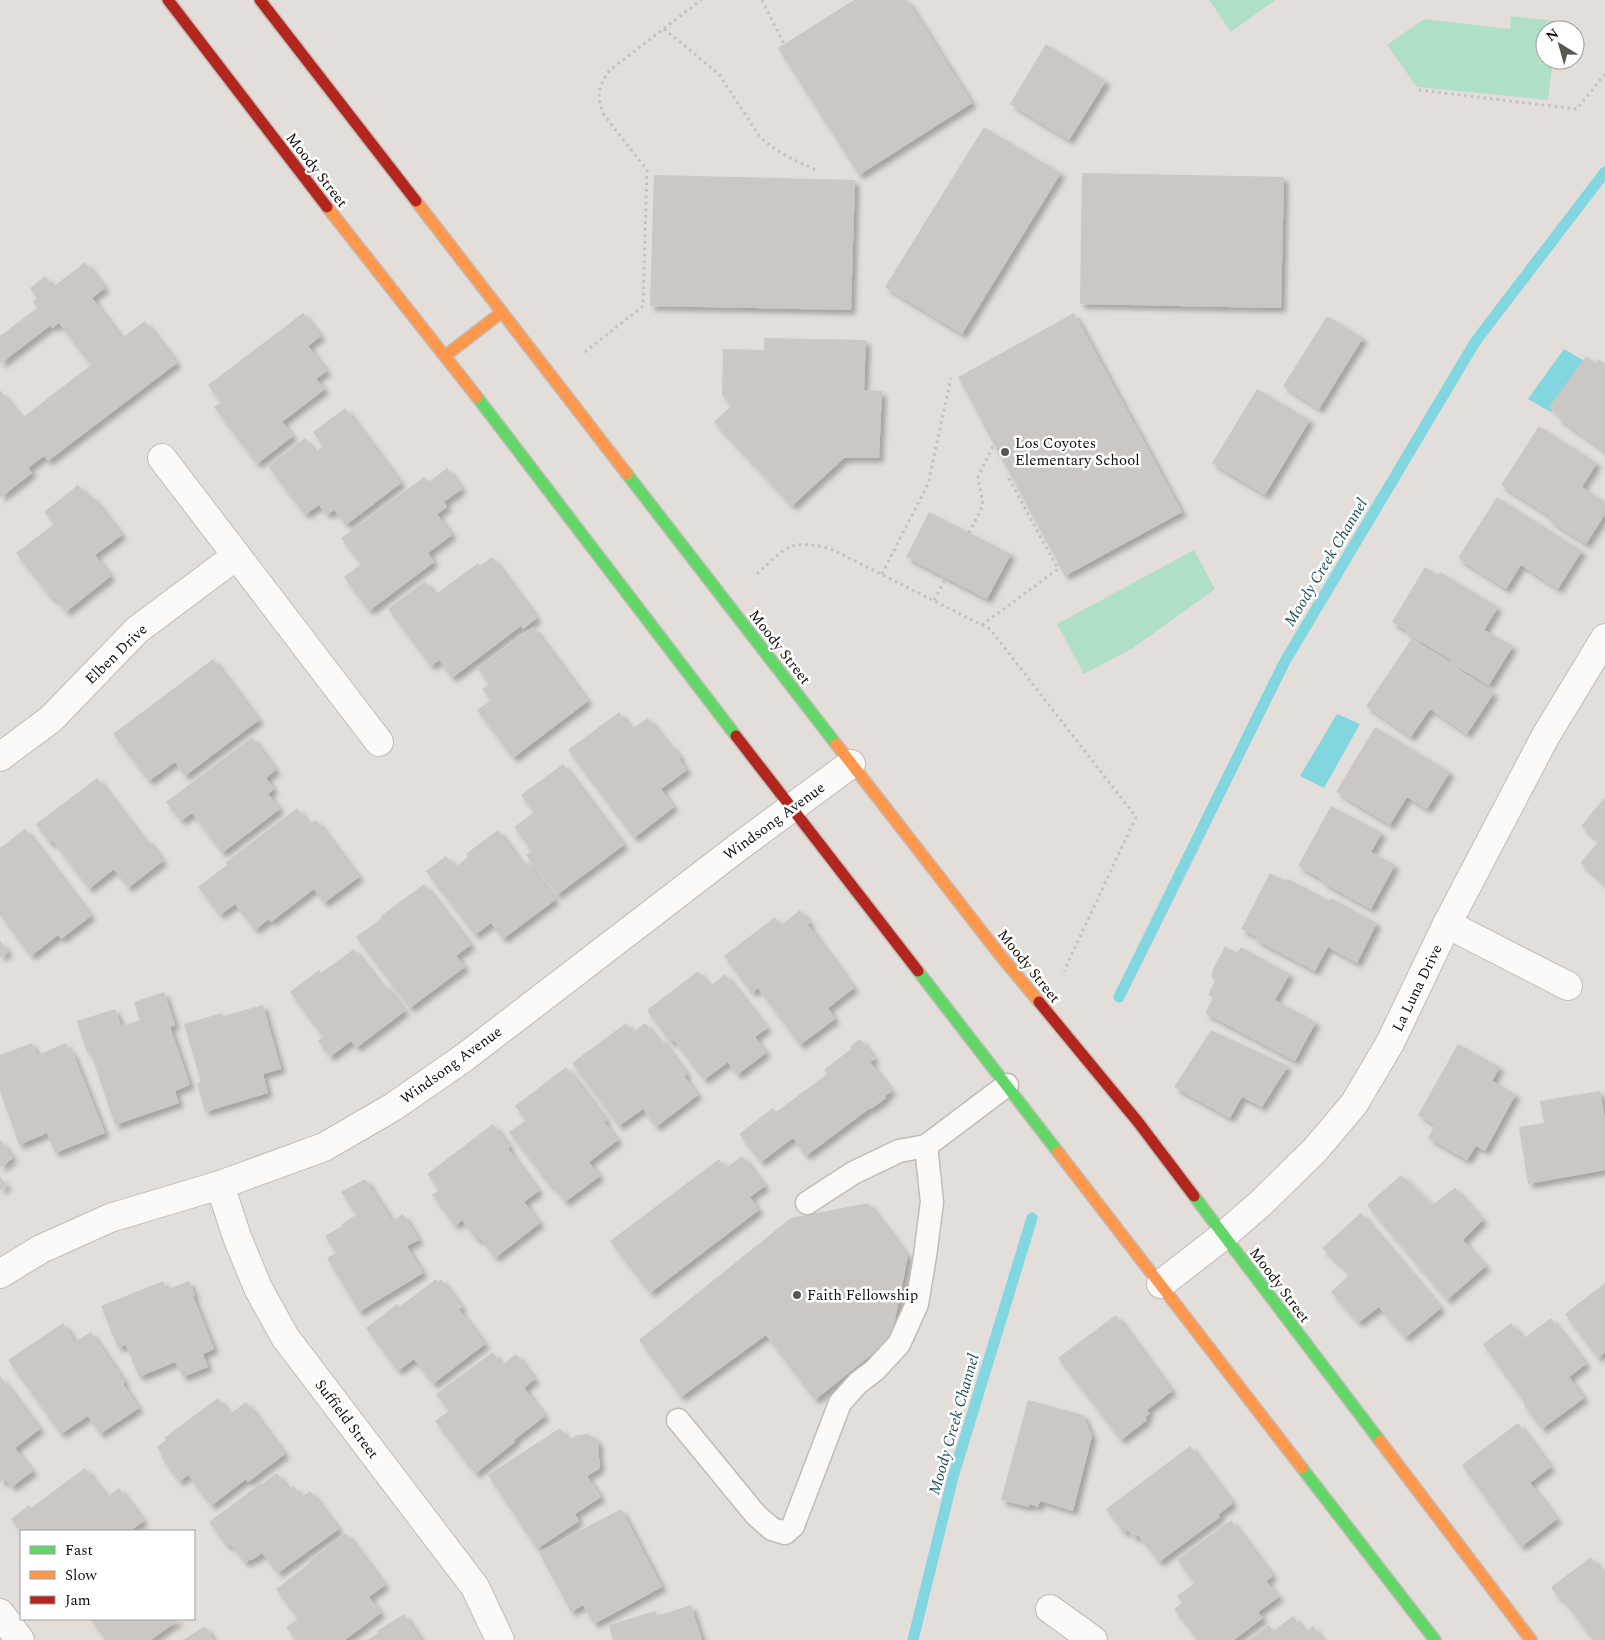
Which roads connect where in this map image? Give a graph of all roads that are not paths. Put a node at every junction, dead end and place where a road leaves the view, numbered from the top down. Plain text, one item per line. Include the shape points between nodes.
1 (168, 0) edge
2 (260, 0) edge
3 (502, 312) junction
4 (446, 356) junction
5 (162, 458) dead end
6 (236, 556) junction
7 (1605, 638) edge
8 (379, 742) dead end
9 (0, 757) edge
10 (851, 764) junction
11 (792, 808) junction
12 (1448, 924) junction
13 (1568, 986) dead end
14 (1007, 1085) junction
15 (926, 1146) junction
16 (220, 1185) junction
17 (807, 1203) dead end
18 (1223, 1236) junction
19 (0, 1274) edge
20 (1161, 1284) junction
21 (678, 1420) dead end
22 (1050, 1609) dead end
23 (0, 1613) edge
24 (20, 1640) edge
25 (500, 1640) edge
26 (1093, 1640) edge
27 (1435, 1640) edge
28 (1531, 1640) edge

1 - 4 main road, Moody Street
2 - 3 main road, Moody Street
3 - 4 main road
3 - 10 main road, Moody Street
4 - 11 main road, Moody Street
5 - 6 street
6 - 8 street
6 - 9 street, Elben Drive via 137,630 51,719
7 - 12 street, La Luna Drive via 1545,737
10 - 11 street, Windsong Avenue
10 - 18 main road, Moody Street via 1000,955 1138,1122
11 - 14 main road, Moody Street
11 - 16 street, Windsong Avenue via 465,1057 394,1107 324,1147
12 - 13 street
12 - 18 street, La Luna Drive via 1390,1043 1354,1104 1315,1150
14 - 15 lane
14 - 20 main road, Moody Street
15 - 17 lane via 898,1151 862,1168
15 - 21 lane via 932,1202 917,1304 899,1344 840,1403 793,1526 784,1533 772,1529 756,1515
16 - 19 street, Windsong Avenue via 110,1218 41,1250
16 - 25 street, Suffield Street via 258,1288 285,1337 475,1587
18 - 20 street, La Luna Drive
18 - 28 main road, Moody Street
20 - 27 main road, Moody Street
22 - 26 street
23 - 24 street

